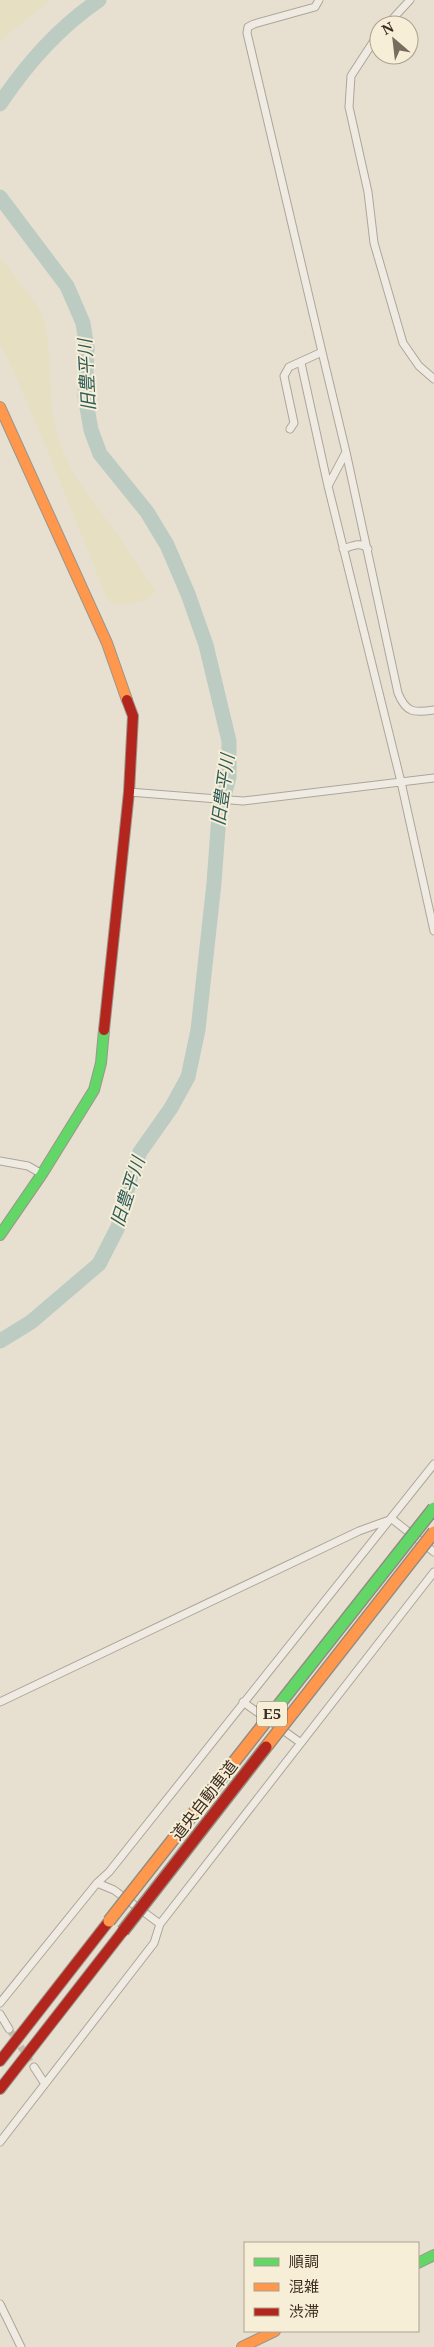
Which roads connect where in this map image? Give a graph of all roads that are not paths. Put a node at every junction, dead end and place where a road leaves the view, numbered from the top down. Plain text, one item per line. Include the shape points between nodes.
1 (319, 0) edge
2 (410, 0) edge
3 (396, 15) edge
4 (369, 48) edge
5 (322, 352) junction
6 (301, 363) junction
7 (434, 379) edge
8 (0, 407) edge
9 (290, 429) dead end
10 (346, 452) junction
11 (328, 486) junction
12 (343, 549) junction
13 (368, 550) junction
14 (434, 710) edge
15 (434, 778) edge
16 (401, 782) junction
17 (129, 792) junction
18 (434, 931) edge
19 (0, 1160) edge
20 (42, 1174) junction
21 (0, 1236) edge
22 (434, 1464) edge
23 (434, 1508) edge
24 (392, 1519) junction
25 (434, 1532) edge
26 (434, 1552) edge
27 (434, 1572) edge
28 (0, 1702) edge
29 (244, 1702) junction
30 (301, 1743) junction
31 (97, 1883) junction
32 (160, 1924) junction
33 (0, 2003) edge
34 (0, 2014) edge
35 (10, 2029) tunnel mouth
36 (0, 2061) edge
37 (34, 2067) tunnel mouth
38 (45, 2084) junction
39 (0, 2089) edge
40 (0, 2142) edge
41 (434, 2255) edge
42 (419, 2262) edge
43 (0, 2304) edge
44 (274, 2332) edge
45 (21, 2347) edge
46 (242, 2347) edge

1 - 5 street via 315,7 254,24 248,27 247,33
2 - 3 street
4 - 7 street via 351,76 349,107 368,192 374,243 403,343 419,366
5 - 6 street
5 - 10 street
6 - 9 street via 289,367 284,376 294,423
6 - 11 street
8 - 17 main road via 107,643 133,716
10 - 11 street
10 - 13 street
11 - 12 street
12 - 13 street via 359,545
12 - 16 street
13 - 14 street via 402,704 415,711
15 - 16 street
16 - 17 street via 243,801
16 - 18 street
17 - 20 main road via 101,1063 94,1090
19 - 20 street via 28,1166
20 - 21 main road
22 - 24 street
23 - 36 main road, 道央自動車道 / E5, bridge
24 - 26 street
24 - 28 street
24 - 29 street
25 - 39 main road, 道央自動車道 / E5, bridge
27 - 30 street
29 - 30 street
29 - 31 street
30 - 32 street
31 - 32 street via 114,1890
31 - 33 street
32 - 38 street via 154,1943
34 - 35 street
37 - 38 street
38 - 40 street
41 - 42 main road
43 - 45 street
44 - 46 main road

